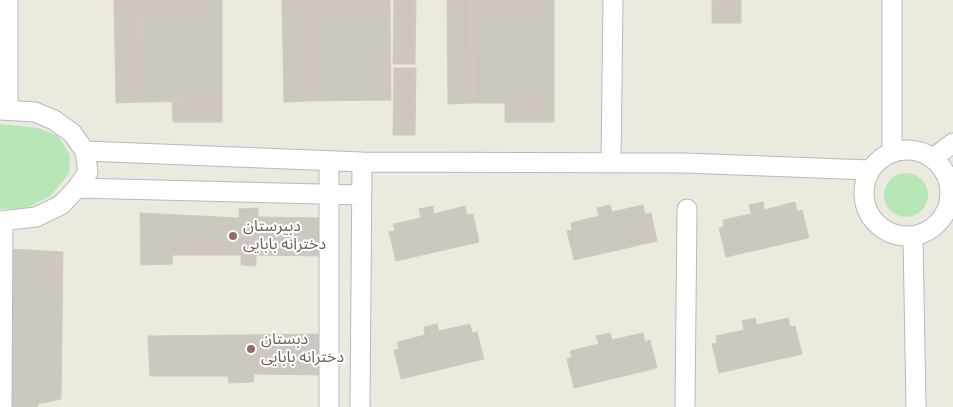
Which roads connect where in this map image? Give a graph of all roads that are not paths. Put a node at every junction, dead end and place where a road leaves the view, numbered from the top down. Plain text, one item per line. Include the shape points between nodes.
1 (8, 0) edge
2 (613, 0) edge
3 (892, 0) edge
4 (4, 110) edge
5 (953, 143) edge
6 (85, 151) junction
7 (892, 152) junction
8 (933, 158) junction
9 (329, 161) junction
10 (362, 162) junction
11 (611, 163) junction
12 (870, 170) junction
13 (77, 188) junction
14 (330, 193) junction
15 (361, 195) junction
16 (687, 209) dead end
17 (2, 221) edge
18 (913, 236) junction
19 (1, 339) edge
20 (2, 407) edge
21 (329, 407) edge
22 (360, 407) edge
23 (685, 407) edge
24 (916, 407) edge

1 - 4 street
2 - 11 street
3 - 7 street
4 - 6 street via 34,112 54,120 72,133
5 - 8 street
6 - 9 street
6 - 13 street via 88,172
7 - 8 street via 920,152
7 - 12 street
8 - 18 street via 943,168 949,182 947,210 933,227
9 - 10 street
9 - 14 street
10 - 11 street
10 - 15 street
11 - 12 street
12 - 18 street via 864,190 867,210 886,231 899,236
13 - 14 street
13 - 17 street via 61,204 36,217
14 - 15 street
14 - 21 street
15 - 22 street
16 - 23 street
17 - 19 street
18 - 24 street
19 - 20 street

